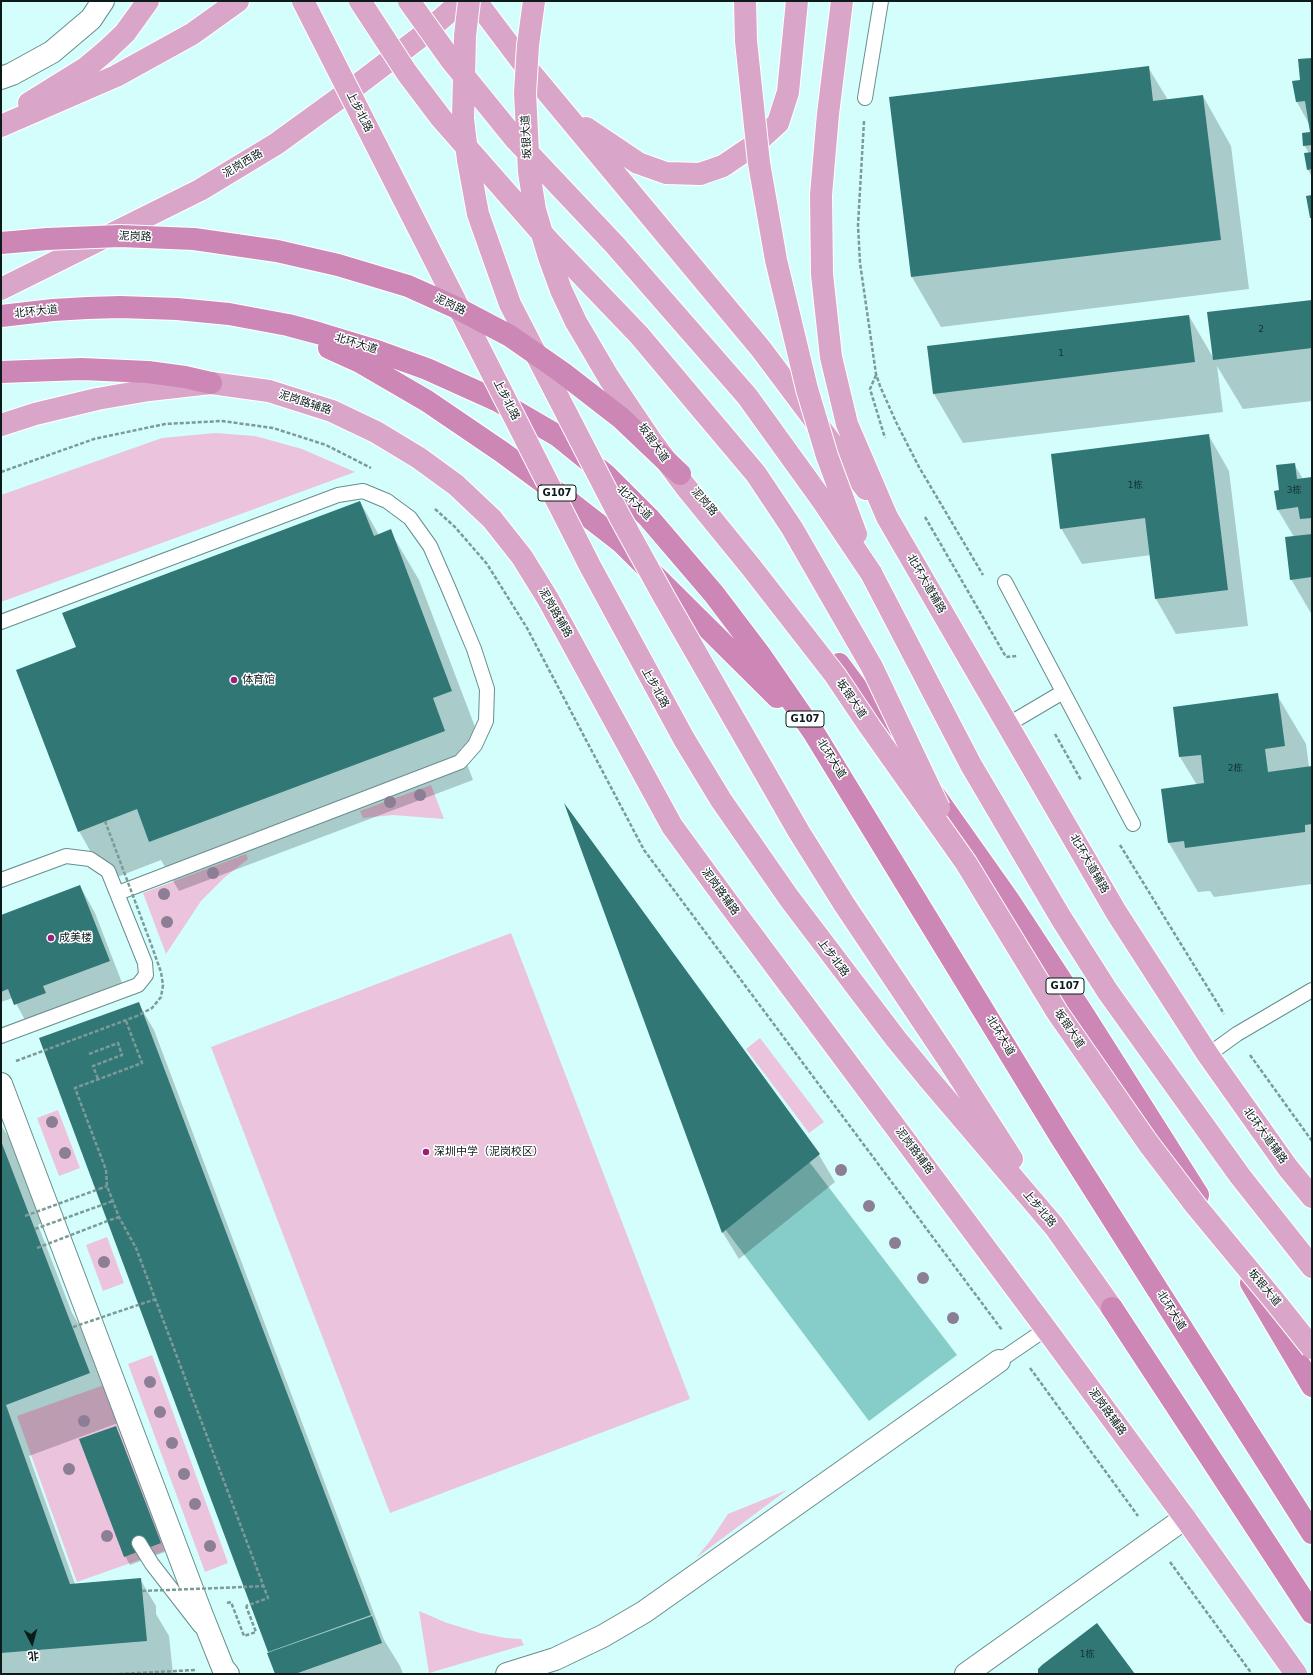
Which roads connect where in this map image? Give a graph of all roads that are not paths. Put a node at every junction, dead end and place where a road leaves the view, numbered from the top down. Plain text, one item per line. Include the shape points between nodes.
1 (103, 1) edge
2 (148, 1) edge
3 (238, 1) edge
4 (303, 1) edge
5 (360, 1) edge
6 (409, 1) edge
7 (462, 1) edge
8 (469, 1) edge
9 (476, 1) edge
10 (534, 1) edge
11 (745, 1) edge
12 (797, 1) edge
13 (842, 1) edge
14 (881, 1) edge
15 (1, 78) edge
16 (865, 98) road end
17 (568, 116) junction
18 (1, 119) edge
19 (1, 126) edge
20 (1, 243) edge
21 (1, 289) edge
22 (229, 314) junction
23 (1, 316) edge
24 (1, 372) edge
25 (211, 383) junction
26 (1, 425) edge
27 (887, 517) junction
28 (871, 572) junction
29 (1005, 582) dead end
30 (1, 622) edge
31 (1063, 692) junction
32 (1008, 725) junction
33 (827, 753) junction
34 (1134, 824) dead end
35 (966, 863) junction
36 (1, 880) edge
37 (118, 893) junction
38 (1312, 990) edge
39 (1, 1036) edge
40 (1208, 1055) junction
41 (1, 1084) edge
42 (1312, 1196) edge
43 (1054, 1226) junction
44 (1312, 1267) edge
45 (1112, 1308) joint
46 (1046, 1329) junction
47 (1312, 1348) edge
48 (999, 1362) joint
49 (1312, 1386) edge
50 (1184, 1518) junction
51 (1312, 1533) edge
52 (139, 1543) dead end
53 (1312, 1613) edge
54 (211, 1641) junction
55 (226, 1671) edge
56 (507, 1674) edge
57 (966, 1674) edge
58 (1296, 1674) edge

1 - 15 street via 91,19 52,52
2 - 18 main road via 125,33 87,67
3 - 19 main road via 192,34 128,69 85,91
4 - 43 main road, 上步北路, bridge via 590,566 684,739 721,800 789,898 891,1033
5 - 35 main road, bridge via 407,73 441,118 548,240 639,335 756,474 792,528 872,666
6 - 28 main road, bridge via 451,60 516,140 615,245 748,396
7 - 21 main road, 泥岗西路 via 388,62 276,144 200,190
8 - 43 main road, bridge via 465,36 463,119 468,160 478,214 510,304 642,557 795,825
9 - 17 main road via 522,62
10 - 35 main road, 坂银大道, bridge via 525,92 529,172 549,257 576,322 609,378 650,439 835,675
11 - 28 main road, bridge via 748,64 759,163 776,260 807,389 827,456
12 - 17 main road via 788,92 778,123 754,145 723,166 700,174 666,173 638,163
13 - 27 main road via 821,195 822,274 831,357 847,424
14 - 16 lane
17 - 27 main road via 760,349
20 - 49 highway, 泥岗路 / G107, bridge via 47,238 120,236 194,239 276,251 338,265 408,286 510,336 557,368 621,418 680,474 793,603 892,734 1008,899 1084,1015 1221,1231
22 - 23 highway, 北环大道 / G107 via 120,307 53,310
22 - 33 highway, G107 via 317,342 360,362 427,401 502,452 621,542 795,714
22 - 33 highway, 北环大道 / G107 via 318,333 421,367 498,401 558,436 627,495 688,564 752,643
24 - 25 highway via 82,369 148,372
25 - 26 main road, 泥岗路辅路 via 97,399
25 - 46 main road, 泥岗路辅路 via 269,391 332,410 369,428 419,458 456,485 492,519 522,557 548,599 672,826
27 - 32 main road, 北环大道辅路
28 - 44 main road via 971,765 1061,918 1108,992 1240,1176
29 - 31 lane
30 - 37 lane via 338,495 363,492 387,501 410,518 430,546 448,587 474,649 487,689 486,721 475,745 460,762
31 - 32 lane
31 - 34 lane
32 - 40 main road, 北环大道辅路 via 1116,912
33 - 51 highway, 北环大道 / G107 via 1064,1142
35 - 47 main road, 坂银大道, bridge via 1057,1012 1148,1143
36 - 37 lane via 66,856 90,859 108,871
37 - 39 lane via 145,963 146,975 138,985
38 - 40 lane via 1237,1034
40 - 42 main road, 北环大道辅路 via 1288,1168
41 - 54 street
43 - 45 main road, 上步北路
45 - 53 highway
46 - 48 lane
46 - 50 main road, 泥岗路辅路
48 - 56 street via 644,1612 603,1636 555,1659
50 - 57 street
50 - 58 main road, 泥岗路辅路
52 - 54 lane
54 - 55 street

